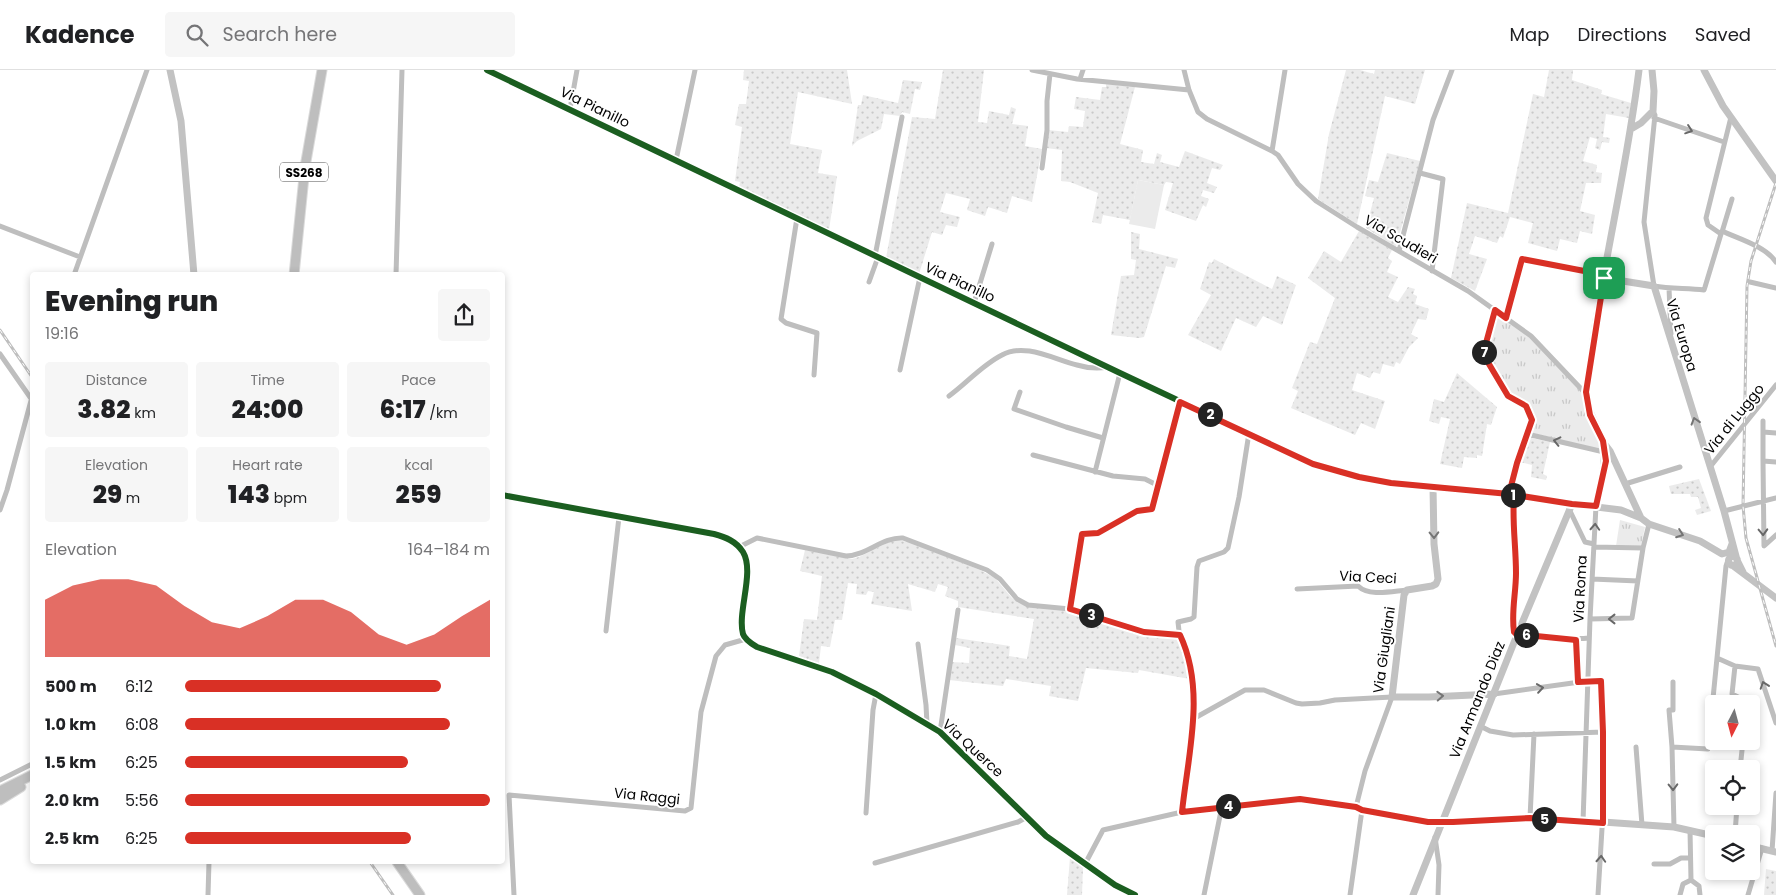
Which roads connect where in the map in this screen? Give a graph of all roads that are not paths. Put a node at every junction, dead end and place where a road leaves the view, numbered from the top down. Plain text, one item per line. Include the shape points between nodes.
1 (147, 70) edge
2 (170, 70) edge
3 (316, 70) edge
4 (322, 70) edge
5 (402, 70) edge
6 (487, 70) edge
7 (577, 70) edge
8 (695, 70) edge
9 (1032, 70) edge
10 (1083, 70) edge
11 (1184, 70) edge
12 (1285, 70) edge
13 (1452, 70) edge
14 (1638, 70) edge
15 (1652, 70) edge
16 (1704, 70) edge
17 (1050, 74) junction
18 (1080, 80) junction
19 (1189, 90) junction
20 (570, 109) junction
21 (1654, 115) junction
22 (902, 117) dead end
23 (1731, 117) junction
24 (1631, 130) junction
25 (1724, 142) junction
26 (1272, 151) junction
27 (676, 160) junction
28 (1042, 168) dead end
29 (1420, 173) junction
30 (1776, 181) edge
31 (1732, 199) dead end
32 (797, 218) junction
33 (0, 226) edge
34 (1721, 232) junction
35 (992, 244) dead end
36 (1399, 251) junction
37 (876, 256) junction
38 (80, 258) junction
39 (1776, 262) edge
40 (1432, 271) junction
41 (75, 272) edge
42 (194, 272) edge
43 (288, 272) edge
44 (294, 272) edge
45 (396, 272) edge
46 (1605, 276) junction
47 (920, 277) junction
48 (869, 282) dead end
49 (1750, 282) dead end
50 (1654, 286) junction
51 (1669, 288) junction
52 (1776, 288) edge
53 (974, 303) junction
54 (1495, 310) junction
55 (1506, 318) junction
56 (1671, 344) junction
57 (0, 354) edge
58 (1109, 367) junction
59 (900, 370) dead end
60 (1120, 373) junction
61 (814, 375) dead end
62 (1776, 385) edge
63 (1020, 392) dead end
64 (1587, 394) junction
65 (30, 396) edge
66 (949, 396) dead end
67 (1180, 402) junction
68 (30, 406) edge
69 (1764, 421) dead end
70 (1763, 432) junction
71 (1249, 433) junction
72 (1776, 433) edge
73 (1526, 434) junction
74 (1103, 438) junction
75 (1603, 441) junction
76 (1604, 452) junction
77 (1033, 455) dead end
78 (1763, 461) junction
79 (1776, 462) edge
80 (1680, 467) dead end
81 (1710, 468) junction
82 (1094, 472) junction
83 (1625, 484) junction
84 (1157, 485) junction
85 (1433, 486) junction
86 (1511, 495) junction
87 (505, 496) edge
88 (1776, 498) edge
89 (1762, 501) junction
90 (1596, 506) junction
91 (1570, 507) junction
92 (0, 510) edge
93 (1724, 511) junction
94 (619, 517) junction
95 (1641, 518) junction
96 (1649, 524) junction
97 (1776, 535) edge
98 (1732, 543) junction
99 (1594, 545) junction
100 (738, 547) junction
101 (1710, 547) junction
102 (1643, 548) junction
103 (1730, 563) junction
104 (1592, 579) junction
105 (1638, 581) junction
106 (1297, 589) dead end
107 (1407, 590) junction
108 (1776, 598) edge
109 (1070, 609) junction
110 (958, 610) dead end
111 (1590, 619) junction
112 (606, 631) dead end
113 (1516, 634) junction
114 (1180, 635) junction
115 (1590, 638) junction
116 (746, 639) junction
117 (1576, 640) junction
118 (918, 644) dead end
119 (1717, 658) junction
120 (1735, 666) junction
121 (1587, 680) junction
122 (1578, 682) junction
123 (1673, 682) dead end
124 (876, 694) junction
125 (1494, 694) junction
126 (1734, 695) edge
127 (1392, 697) junction
128 (1193, 719) junction
129 (1776, 723) edge
130 (927, 724) junction
131 (1480, 726) junction
132 (940, 732) junction
133 (1585, 732) junction
134 (1603, 732) junction
135 (1534, 734) junction
136 (1636, 747) dead end
137 (1672, 747) junction
138 (30, 765) edge
139 (30, 776) edge
140 (0, 780) edge
141 (30, 782) edge
142 (0, 791) edge
143 (1776, 793) edge
144 (505, 794) edge
145 (509, 795) junction
146 (0, 799) edge
147 (1222, 806) junction
148 (1356, 807) junction
149 (1362, 810) junction
150 (1182, 812) junction
151 (866, 813) dead end
152 (1027, 817) junction
153 (1530, 818) junction
154 (1441, 822) junction
155 (1583, 822) junction
156 (1603, 823) junction
157 (1642, 825) junction
158 (1674, 827) junction
159 (1690, 830) junction
160 (1705, 834) edge
161 (1435, 837) junction
162 (1762, 848) joint
163 (1774, 852) edge
164 (1690, 858) junction
165 (875, 863) dead end
166 (209, 864) edge
167 (398, 864) edge
168 (405, 864) edge
169 (1085, 864) junction
170 (1654, 864) dead end
171 (1691, 880) junction
172 (208, 895) edge
173 (420, 895) edge
174 (426, 895) edge
175 (514, 895) edge
176 (1135, 895) edge
177 (1204, 895) edge
178 (1350, 895) edge
179 (1413, 895) edge
180 (1438, 895) edge
181 (1598, 895) edge
182 (1680, 895) edge
183 (1700, 895) edge
184 (1748, 895) edge

1 - 38 street
2 - 42 street via 180,121
3 - 43 highway, SS268 via 299,166
4 - 44 highway, SS268 via 305,167
5 - 45 street
6 - 20 street, Via Pianillo
7 - 20 street
8 - 27 street
9 - 17 street
10 - 18 street
11 - 19 street
12 - 26 street
13 - 29 street via 1433,120
14 - 24 street
15 - 21 street
16 - 23 street
17 - 18 street
17 - 28 street
18 - 19 street
19 - 26 street, Via Scudieri via 1198,112 1207,119
20 - 27 street, Via Pianillo
21 - 24 street
21 -> 25 street
21 - 50 street, Via Europa via 1644,222
22 - 37 street
23 - 25 street
23 - 30 street
24 - 46 street
25 - 34 street via 1706,218 1708,225
26 - 36 street, Via Scudieri via 1316,201
27 - 32 street, Via Pianillo
29 - 36 street
29 - 40 street via 1444,179
31 - 34 street
32 - 37 street, Via Pianillo
32 - 61 street via 781,319 817,333
33 - 38 street
34 - 39 street via 1748,242
34 - 51 street via 1704,290
35 - 53 street
36 - 40 street, Via Scudieri
37 - 47 street, Via Pianillo
37 - 48 street
38 - 41 street
40 - 54 street, Via Scudieri via 1468,290
46 - 50 street
46 - 55 street via 1522,259
46 - 64 street
47 - 53 street, Via Pianillo
47 - 59 street
49 - 52 street
50 - 51 street
50 - 56 street, Via Europa
51 - 56 street
53 - 58 street, Via Pianillo
54 - 55 street, Via Scudieri
54 - 73 street via 1483,354 1508,396 1526,406 1532,420
55 - 64 street, Via Scudieri via 1531,336
81 -> 56 street, Via Europa
57 - 65 street
58 - 60 street, Via Pianillo
58 - 66 street via 1086,367 1043,353 1006,353
60 - 67 street, Via Pianillo
60 - 74 street
62 - 81 street, Via di Luggo
63 - 74 street via 1014,409
64 - 75 street via 1590,415
67 - 71 street, Via Pianillo
67 - 84 street
68 - 92 street
69 - 70 street
70 - 72 street
70 - 78 street
71 - 85 street, Via Pianillo via 1300,458 1337,471 1391,483
71 - 114 street via 1228,548 1199,561 1194,617 1178,622
76 -> 73 street
73 - 86 street
74 - 82 street
75 - 76 street
75 - 83 street
76 - 90 street via 1606,461
77 - 82 street
78 - 79 street
78 - 89 street
80 - 83 street
81 - 93 street, Via Europa
82 - 84 street via 1145,479
83 - 95 street
84 - 109 street via 1152,509 1137,511 1098,533 1082,534
85 - 86 street, Via Pianillo
85 -> 107 street, Via Giugliani via 1438,579 1432,586
86 - 91 street, Via Pianillo
86 - 113 street
87 - 94 street
88 - 89 street
89 - 93 street
89 -> 97 street via 1764,546
90 - 91 street, Via Pianillo
90 - 95 street, Via Pianillo via 1621,510
99 -> 90 street, Via Roma
91 - 99 street via 1585,542
91 - 113 street, Via Armando Diaz
93 - 98 street, Via Europa
94 - 100 street via 714,534
94 - 112 street
95 - 96 street
96 -> 101 street
96 - 102 street
98 - 101 street via 1724,555
98 - 103 street, Via Europa
99 - 102 street
99 - 104 street, Via Roma
100 - 109 street via 757,538 855,556 888,539 903,538 987,570 1028,605
100 - 116 street via 743,552 746,567 742,625
101 - 103 street
102 - 105 street
103 - 108 street
103 - 119 street
104 - 105 street
104 - 111 street, Via Roma
105 -> 111 street via 1632,618
106 - 107 street, Via Ceci via 1358,586 1365,591
107 - 127 street, Via Giugliani
109 - 114 street via 1144,632
110 - 132 street
111 - 115 street, Via Roma
113 - 117 street
113 - 125 street, Via Armando Diaz
114 - 128 street via 1193,676
115 - 117 street
115 - 121 street, Via Roma
116 - 124 street, Via Querce via 757,647 832,672
116 - 145 street, Via Raggi via 725,645 716,656 701,712 692,805 688,810
117 - 122 street
118 - 130 street
119 - 120 street
119 - 137 street via 1708,749
120 - 126 street
129 -> 120 street via 1758,668
121 - 122 street
121 - 133 street, Via Roma
121 - 134 street via 1600,680 1602,684
125 -> 122 street
123 - 137 street via 1673,710 1669,710
124 - 130 street, Via Querce
124 - 151 street
127 -> 125 street
125 - 131 street, Via Armando Diaz
127 - 128 street via 1302,704 1264,690 1245,690
127 - 148 street, Via Giugliani via 1365,771
128 - 150 street
130 - 132 street, Via Querce
131 - 135 street via 1505,734
131 - 154 street, Via Armando Diaz
132 - 152 street, Via Querce
133 - 134 street
133 - 135 street
133 - 155 street, Via Roma
134 - 156 street
135 - 153 street
136 - 157 street
137 -> 158 street
138 - 140 street
139 - 142 highway
141 - 146 highway
143 - 163 street
144 - 145 street
145 - 175 street
147 - 148 street via 1300,799
147 - 150 street
147 - 177 street
148 - 149 street
149 - 154 street
149 - 178 street
150 - 169 street via 1103,830
152 - 165 street
152 - 169 street, Via Querce via 1046,836
153 - 154 street
153 - 155 street
154 - 161 street, Via Armando Diaz
155 - 156 street
156 - 157 street
181 -> 156 street
157 - 158 street
158 - 159 street
159 - 160 street
159 - 164 street
161 - 179 street, Via Armando Diaz
161 - 180 street via 1439,865
162 - 163 street
162 - 184 street
164 - 170 street via 1681,858 1670,864
164 - 171 street
166 - 172 street
167 - 173 highway
168 - 174 highway
169 - 176 street, Via Querce
171 - 182 street via 1683,884
171 - 183 street via 1699,886

